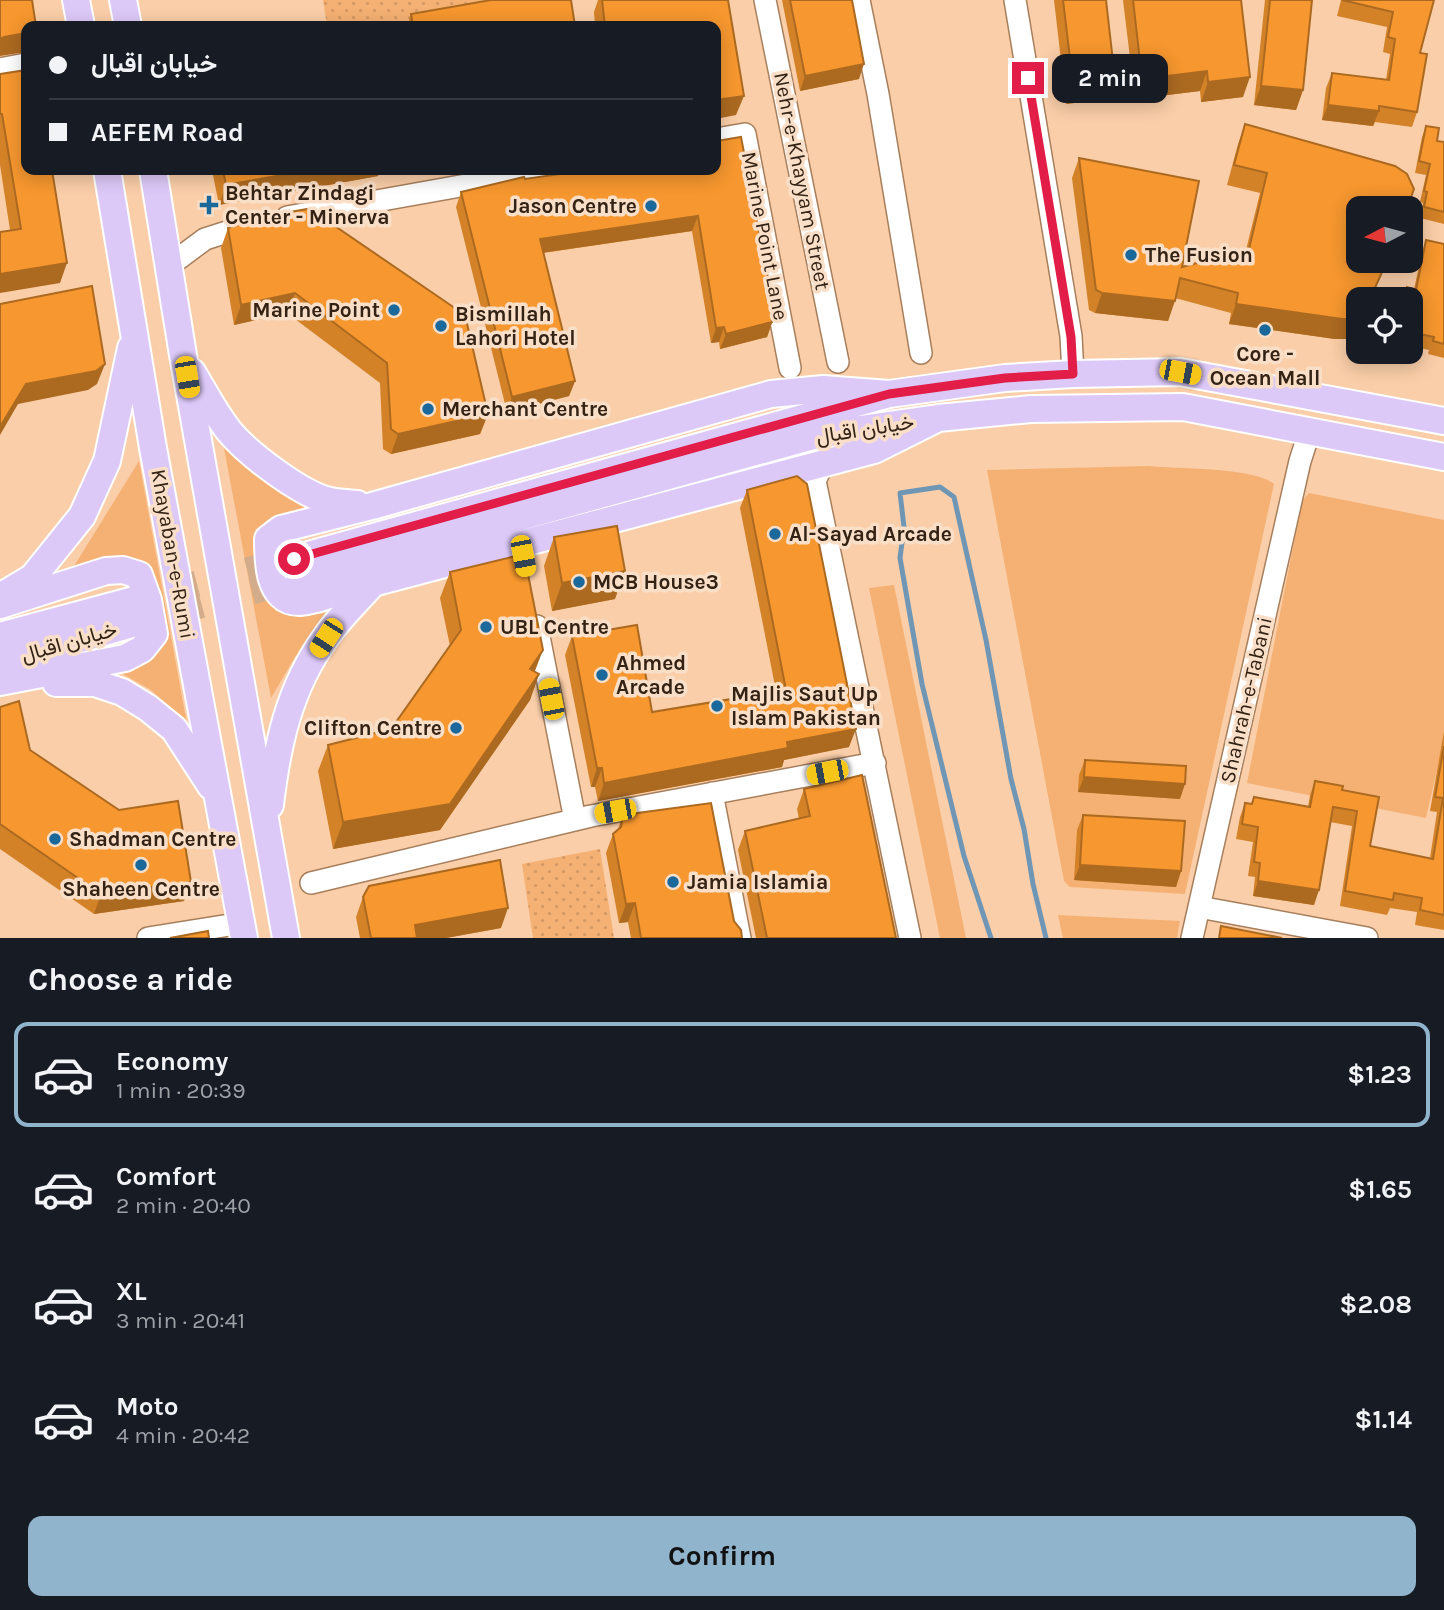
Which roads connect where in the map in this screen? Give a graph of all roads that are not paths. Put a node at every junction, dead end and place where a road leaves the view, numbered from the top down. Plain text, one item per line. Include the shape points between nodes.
1 (76, 0) edge
2 (123, 0) edge
3 (765, 0) edge
4 (859, 0) edge
5 (1015, 0) edge
6 (80, 21) edge
7 (127, 21) edge
8 (21, 65) edge
9 (0, 69) edge
10 (721, 138) edge
11 (108, 175) edge
12 (154, 175) edge
13 (522, 175) edge
14 (170, 265) junction
15 (134, 328) junction
16 (921, 352) dead end
17 (183, 355) junction
18 (838, 362) dead end
19 (790, 368) dead end
20 (1073, 374) junction
21 (889, 394) junction
22 (938, 418) junction
23 (1444, 421) edge
24 (1310, 430) junction
25 (817, 435) junction
26 (1444, 457) edge
27 (823, 464) junction
28 (372, 506) junction
29 (372, 584) junction
30 (0, 596) edge
31 (0, 605) edge
32 (533, 608) edge
33 (0, 636) edge
34 (0, 662) edge
35 (0, 682) edge
36 (875, 763) junction
37 (712, 793) junction
38 (220, 803) junction
39 (575, 820) junction
40 (267, 832) junction
41 (311, 883) dead end
42 (1199, 907) junction
43 (243, 931) edge
44 (148, 938) edge
45 (286, 938) edge
46 (740, 938) edge
47 (911, 938) edge
48 (1192, 938) edge
49 (1367, 938) edge

1 - 6 main road
2 - 7 main road
3 - 18 street, Nehr-e-Khayyam Street
4 - 16 street
5 - 20 street via 1071,337
8 - 9 street
10 - 19 street, Marine Point Lane via 745,134
11 - 15 main road, Khayaban-e-Rumi
12 - 14 main road
13 - 14 street via 257,223 205,239
14 - 17 main road
15 - 30 main road via 107,461 82,516 33,577
15 - 38 main road, Khayaban-e-Rumi
17 - 28 main road via 218,416 249,451 303,489 329,501
17 - 40 main road
20 - 21 main road, خیابان اقبال
20 - 23 main road, خیابان اقبال via 1180,372
21 - 25 main road, خیابان اقبال via 296,568
21 - 28 main road via 823,389 771,394
22 - 24 main road, خیابان اقبال via 1031,409 1183,407
22 - 25 main road, خیابان اقبال
22 - 27 main road via 874,450
24 - 26 main road, خیابان اقبال
24 - 42 street, Shahrah-e-Tabani
25 - 27 street
27 - 29 main road
27 - 36 street via 815,481
28 - 29 main road via 281,529 268,539 268,564 282,596 299,602
29 - 40 main road via 326,638 296,689 276,758
31 - 35 main road via 122,570 139,575 154,634 142,649 125,657
32 - 39 street
33 - 34 main road, خیابان اقبال via 136,611
35 - 38 main road via 95,683 122,692 174,729
36 - 37 street
36 - 47 street
37 - 39 street
37 - 46 street
38 - 43 main road, Khayaban-e-Rumi
39 - 41 street
40 - 45 main road
42 - 48 street, Shahrah-e-Tabani
42 - 49 street
43 - 44 street

